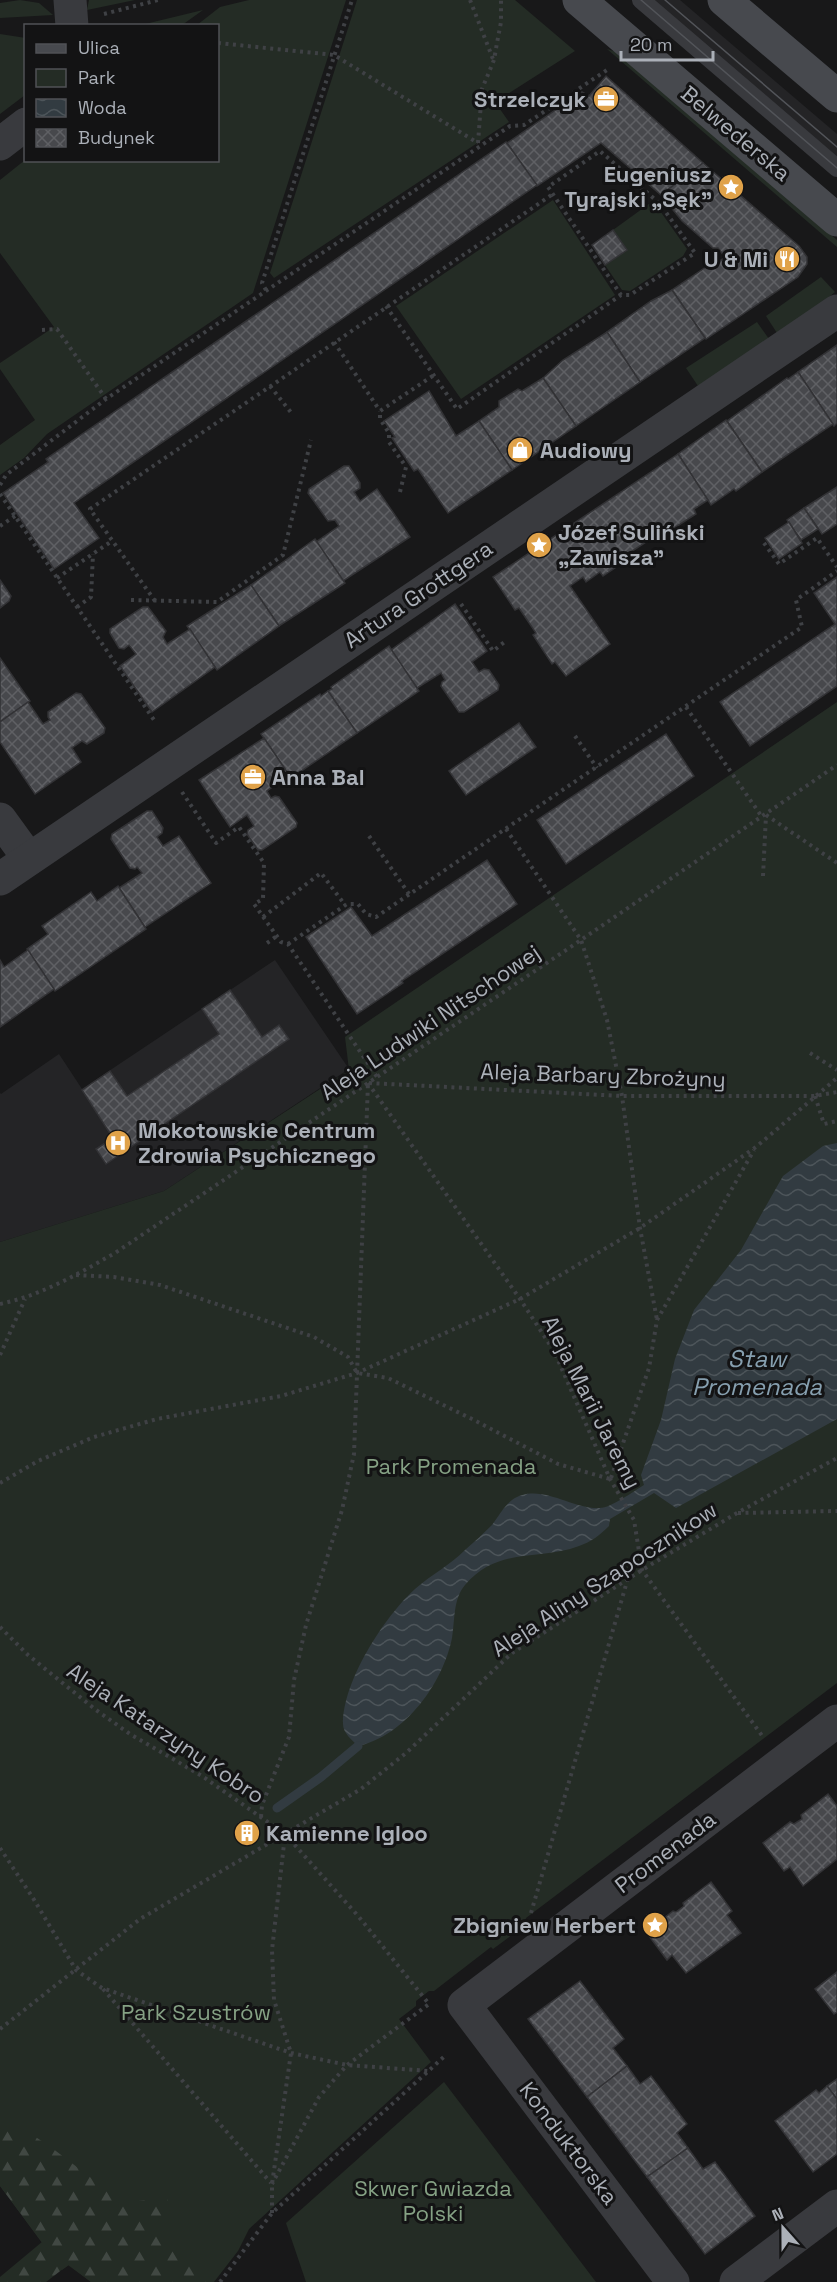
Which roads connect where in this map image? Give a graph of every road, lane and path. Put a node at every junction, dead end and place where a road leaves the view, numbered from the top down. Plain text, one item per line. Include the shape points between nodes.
1 (70, 0) edge
2 (352, 0) edge
3 (470, 0) edge
4 (501, 0) edge
5 (579, 0) edge
6 (641, 0) edge
7 (724, 0) edge
8 (72, 24) edge
9 (219, 43) edge
10 (334, 55) junction
11 (494, 60) junction
12 (607, 70) dead end
13 (837, 96) edge
14 (24, 126) edge
15 (0, 144) edge
16 (479, 144) junction
17 (837, 168) edge
18 (553, 194) junction
19 (837, 220) edge
20 (266, 290) junction
21 (621, 295) junction
22 (386, 306) junction
23 (837, 311) edge
24 (42, 330) dead end
25 (334, 342) junction
26 (434, 375) junction
27 (270, 386) junction
28 (106, 399) junction
29 (380, 411) junction
30 (293, 415) dead end
31 (311, 440) dead end
32 (0, 485) edge
33 (400, 492) dead end
34 (0, 494) edge
35 (15, 516) junction
36 (0, 526) edge
37 (112, 541) junction
38 (764, 543) dead end
39 (94, 554) junction
40 (837, 569) edge
41 (57, 578) junction
42 (456, 597) dead end
43 (130, 600) dead end
44 (154, 601) junction
45 (77, 607) junction
46 (507, 640) dead end
47 (686, 706) junction
48 (154, 720) dead end
49 (575, 736) dead end
50 (837, 765) edge
51 (597, 768) junction
52 (178, 786) dead end
53 (764, 816) junction
54 (0, 819) edge
55 (507, 829) junction
56 (369, 836) dead end
57 (29, 859) junction
58 (837, 863) edge
59 (763, 876) dead end
60 (0, 879) edge
61 (409, 894) junction
62 (345, 906) junction
63 (263, 917) junction
64 (277, 936) junction
65 (581, 940) junction
66 (267, 943) dead end
67 (288, 944) junction
68 (810, 1053) dead end
69 (837, 1070) edge
70 (377, 1077) junction
71 (837, 1078) edge
72 (368, 1083) junction
73 (837, 1092) edge
74 (622, 1096) junction
75 (815, 1096) junction
76 (837, 1121) edge
77 (756, 1147) junction
78 (640, 1228) junction
79 (76, 1275) junction
80 (25, 1299) junction
81 (520, 1299) junction
82 (0, 1304) edge
83 (657, 1320) junction
84 (0, 1355) edge
85 (357, 1372) junction
86 (837, 1458) edge
87 (610, 1479) junction
88 (0, 1483) edge
89 (837, 1511) edge
90 (737, 1513) junction
91 (642, 1570) junction
92 (628, 1578) junction
93 (0, 1627) edge
94 (837, 1721) edge
95 (766, 1742) dead end
96 (261, 1817) junction
97 (285, 1834) junction
98 (0, 1848) edge
99 (529, 1922) dead end
100 (76, 1970) junction
101 (102, 1988) junction
102 (464, 2005) joint
103 (0, 2029) edge
104 (291, 2053) junction
105 (446, 2055) dead end
106 (347, 2065) junction
107 (429, 2071) junction
108 (272, 2184) junction
109 (837, 2206) edge
110 (272, 2212) junction
111 (220, 2282) edge
112 (673, 2282) edge
113 (736, 2282) edge

1 - 8 street
2 - 10 path
3 - 11 path
4 - 11 path
5 - 19 main road, Belwederska
6 - 17 lane
7 - 13 main road
9 - 10 path
10 - 16 path
10 - 20 path via 262,283
11 - 16 path via 482,89
12 - 16 path via 524,125 510,126
14 - 15 street
16 - 20 path
18 - 21 path
18 - 21 path via 548,187 600,151 660,204 695,253 630,296
18 - 22 path
20 - 28 path
21 - 26 path via 457,409
22 - 25 path
22 - 26 path
23 - 57 street, Artura Grottgera
24 - 28 path via 57,329
25 - 27 path
25 - 29 path
26 - 29 path
27 - 30 path
27 - 37 path via 90,509
28 - 32 path via 6,476
29 - 33 path via 389,442 406,467
31 - 44 path via 283,555 217,602
34 - 35 path
35 - 36 path
35 - 41 path
37 - 39 path
37 - 44 path
38 - 40 path via 779,564 817,538
39 - 41 path
39 - 45 path via 91,597
40 - 47 path via 796,600 802,627
41 - 45 path
42 - 46 path via 493,651
43 - 44 path
45 - 48 path
47 - 51 path
47 - 53 path
49 - 51 path
50 - 53 path, Aleja Ludwiki Nitschowej
51 - 55 path
52 - 63 path via 216,843 239,827 264,863 263,899 254,904
53 - 58 path
53 - 59 path
53 - 65 path, Aleja Ludwiki Nitschowej
54 - 57 street
55 - 61 path
55 - 65 path
56 - 61 path
57 - 60 street, Artura Grottgera
61 - 62 path via 376,917 366,914 358,904
62 - 63 path via 321,873
62 - 67 path
63 - 64 path
64 - 66 path
64 - 67 path
65 - 70 path, Aleja Ludwiki Nitschowej
65 - 74 path via 607,1020
67 - 70 path
68 - 69 path
70 - 72 path, Aleja Ludwiki Nitschowej
71 - 75 path
72 - 74 path, Aleja Barbary Zbrożyny
72 - 79 path, Aleja Ludwiki Nitschowej via 115,1253
72 - 81 path, Aleja Marii Jaremy
72 - 85 path
73 - 75 path, Aleja Barbary Zbrożyny
74 - 75 path, Aleja Barbary Zbrożyny
74 - 78 path
75 - 76 path via 824,1124
75 - 77 path
77 - 78 path
77 - 83 path
78 - 81 path
78 - 83 path
79 - 80 path, Aleja Ludwiki Nitschowej
79 - 85 path via 160,1285 314,1336 348,1356
80 - 82 path, Aleja Ludwiki Nitschowej
80 - 84 path
81 - 85 path
81 - 87 path, Aleja Marii Jaremy via 554,1351
83 - 87 path via 649,1368
85 - 87 path via 388,1378 558,1464
85 - 88 path via 280,1396 157,1419 94,1437 38,1461
85 - 96 path via 354,1454 342,1510 306,1625 294,1680 289,1737 262,1805
86 - 90 path, Aleja Aliny Szapocznikow
87 - 91 path, Aleja Marii Jaremy via 634,1520
89 - 90 path
90 - 91 path, Aleja Aliny Szapocznikow
91 - 92 path, Aleja Aliny Szapocznikow
91 - 95 path, Aleja Marii Jaremy
92 - 97 path, Aleja Aliny Szapocznikow via 512,1653 362,1789
92 - 99 path
93 - 96 path, Aleja Katarzyny Kobro via 96,1710
94 - 102 street, Promenada
96 - 97 path, Aleja Katarzyny Kobro
97 - 100 path, Aleja Aliny Szapocznikow via 140,1919
97 - 104 path via 272,1950 274,2000
97 - 106 path, Aleja Katarzyny Kobro via 429,2004
98 - 100 path
100 - 101 path
100 - 103 path, Aleja Aliny Szapocznikow
101 - 104 path
101 - 108 path
102 - 112 street, Konduktorska
104 - 106 path
104 - 108 path
105 - 107 path
106 - 107 path
106 - 108 path via 319,2097
107 - 110 path
108 - 110 path
109 - 113 street
110 - 111 path

